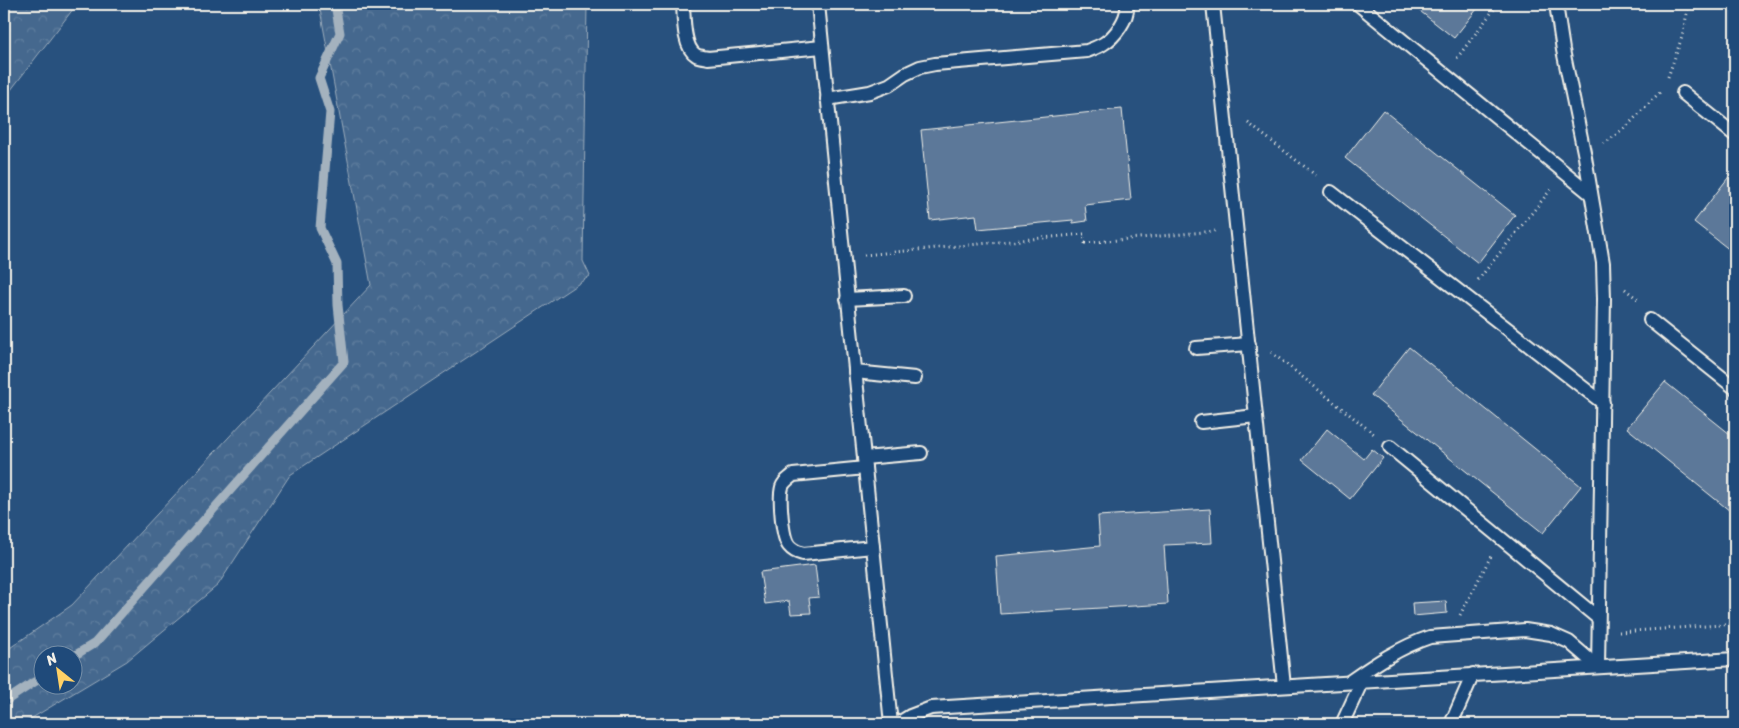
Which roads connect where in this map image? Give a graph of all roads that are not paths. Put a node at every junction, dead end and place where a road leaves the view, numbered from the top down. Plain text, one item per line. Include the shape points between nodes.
1 (683, 4) edge
2 (818, 4) edge
3 (1127, 4) edge
4 (1213, 4) edge
5 (1358, 4) edge
6 (1556, 4) edge
7 (822, 47) junction
8 (1683, 92) dead end
9 (827, 99) junction
10 (1735, 135) edge
11 (1331, 192) road end
12 (1591, 194) junction
13 (904, 296) dead end
14 (848, 298) junction
15 (1650, 320) road end
16 (1248, 338) junction
17 (1196, 348) dead end
18 (855, 372) junction
19 (914, 378) dead end
20 (1735, 388) edge
21 (1602, 403) junction
22 (1256, 416) junction
23 (1201, 422) dead end
24 (1390, 448) road end
25 (921, 453) dead end
26 (864, 463) junction
27 (873, 547) junction
28 (1598, 618) junction
29 (1735, 659) edge
30 (1598, 667) junction
31 (1473, 674) junction
32 (1362, 681) junction
33 (1348, 682) junction
34 (1284, 686) junction
35 (891, 724) edge
36 (898, 724) edge
37 (1342, 724) edge
38 (1451, 724) edge

1 - 7 lane via 686,36 696,56 708,58
2 - 7 lane
3 - 9 lane via 1128,10 1118,29 1103,44 1087,51 936,64 920,67 870,92
4 - 16 lane
5 - 12 lane
6 - 12 lane
7 - 9 lane
8 - 10 lane
9 - 14 lane
11 - 21 lane
12 - 21 lane via 1603,272
13 - 14 lane
14 - 18 lane
15 - 20 lane
16 - 17 lane
16 - 22 lane
18 - 19 lane
18 - 26 lane
21 - 28 lane
22 - 23 lane
22 - 34 lane
24 - 28 lane
25 - 26 lane
26 - 27 lane
26 - 27 lane via 793,475 786,481 781,498 784,537 788,546 803,554
27 - 35 lane
28 - 30 lane
29 - 30 lane
30 - 31 lane
30 - 33 lane via 1569,642 1551,634 1525,630 1430,637 1395,652
31 - 32 lane
31 - 38 lane
32 - 33 lane
32 - 37 lane
33 - 34 lane
34 - 36 lane via 931,708

